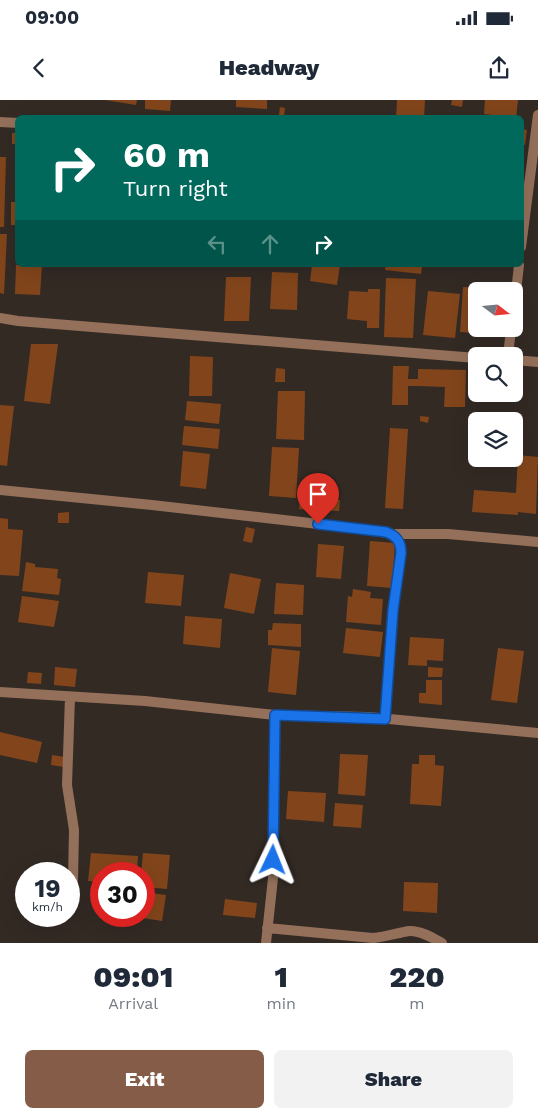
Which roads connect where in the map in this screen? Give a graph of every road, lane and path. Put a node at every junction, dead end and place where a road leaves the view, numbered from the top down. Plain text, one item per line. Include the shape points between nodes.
1 (538, 115) edge
2 (0, 122) edge
3 (15, 124) edge
4 (526, 160) edge
5 (524, 195) edge
6 (519, 267) edge
7 (517, 282) edge
8 (0, 318) edge
9 (468, 357) edge
10 (523, 361) edge
11 (538, 362) edge
12 (0, 490) edge
13 (393, 534) junction
14 (538, 542) edge
15 (0, 692) edge
16 (70, 697) junction
17 (275, 715) junction
18 (385, 719) junction
19 (538, 733) edge
20 (73, 862) edge
21 (268, 928) junction
22 (266, 943) edge
23 (442, 943) edge

1 - 4 street
2 - 3 street
4 - 5 street
6 - 7 street
8 - 9 street
10 - 11 street
12 - 13 street
13 - 14 street via 448,534
13 - 18 street via 398,539 401,553
15 - 16 street
16 - 17 street via 145,701
16 - 20 street via 67,785 74,830
17 - 18 street
17 - 21 street via 273,869
18 - 19 street
21 - 22 street
21 - 23 street via 374,938 410,931 429,935

